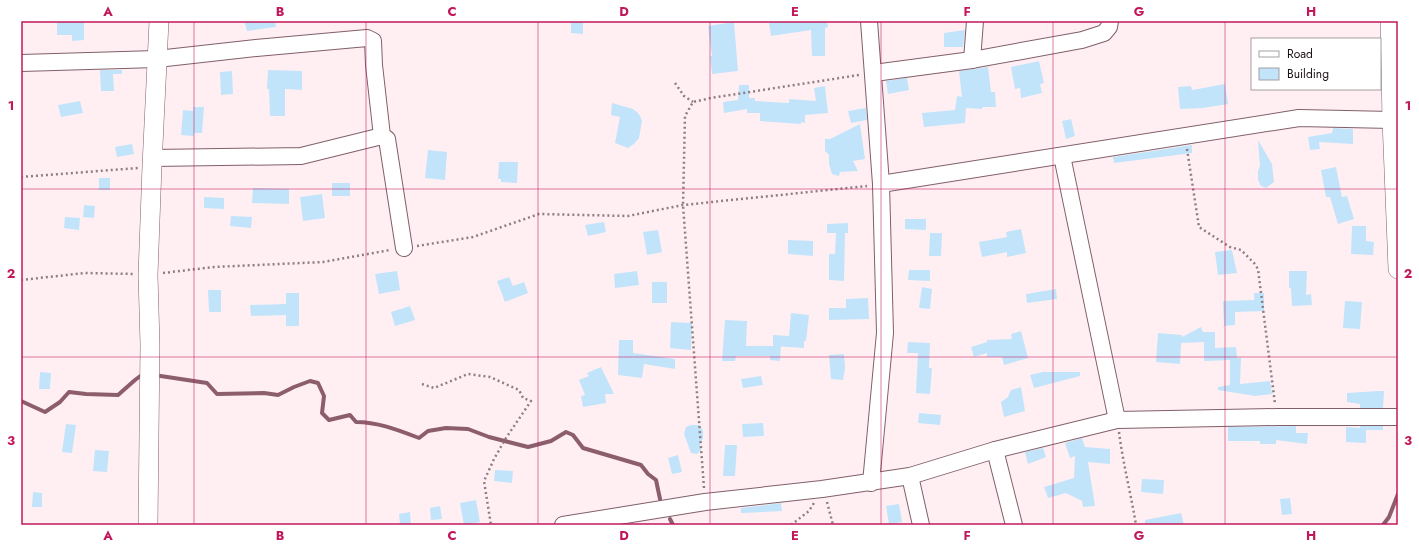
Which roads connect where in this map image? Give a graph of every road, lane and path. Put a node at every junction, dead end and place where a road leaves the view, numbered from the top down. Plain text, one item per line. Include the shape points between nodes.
1 (159, 21) edge
2 (869, 21) edge
3 (975, 21) edge
4 (1110, 21) edge
5 (1390, 21) edge
6 (157, 59) junction
7 (972, 60) junction
8 (21, 63) edge
9 (874, 73) junction
10 (675, 83) dead end
11 (693, 102) junction
12 (1392, 120) junction
13 (382, 136) junction
14 (1184, 136) junction
15 (1062, 156) junction
16 (152, 162) junction
17 (21, 177) edge
18 (881, 184) junction
19 (683, 205) junction
20 (404, 248) junction
21 (1398, 268) edge
22 (148, 275) junction
23 (21, 280) edge
24 (422, 384) dead end
25 (1277, 417) junction
26 (1398, 417) edge
27 (1117, 420) junction
28 (995, 450) junction
29 (910, 476) junction
30 (871, 482) junction
31 (822, 490) junction
32 (705, 502) junction
33 (148, 525) edge
34 (491, 525) edge
35 (563, 525) edge
36 (791, 525) edge
37 (833, 525) edge
38 (921, 525) edge
39 (1014, 525) edge
40 (1136, 525) edge

1 - 6 street
2 - 9 street
3 - 7 street
4 - 7 street via 1109,28 1104,33 1082,40
5 - 12 street
6 - 8 street
6 - 13 street via 367,38 373,41
6 - 16 street
7 - 9 street
9 - 11 path
9 - 18 street
10 - 11 path via 684,96
11 - 19 path via 685,116
12 - 14 street via 1299,118
12 - 21 street
13 - 16 street via 301,156
13 - 20 street via 387,139
14 - 15 street
14 - 25 path via 1199,227 1230,247 1241,250 1258,269
15 - 18 street
15 - 27 street
16 - 17 path
16 - 22 street
18 - 19 path
18 - 30 street via 885,333
19 - 20 path via 628,216 539,214 473,237
19 - 32 path
20 - 22 path via 323,262 214,267
22 - 23 path via 85,273
22 - 33 street
24 - 34 path via 434,388 468,374 490,377 519,390 523,398 531,401 506,438 484,481
25 - 26 street
25 - 27 street
27 - 28 street
27 - 40 path
28 - 29 street
28 - 39 street
29 - 30 street
29 - 38 street
30 - 31 street
31 - 32 street
31 - 36 path via 809,511
31 - 37 path
32 - 35 street

